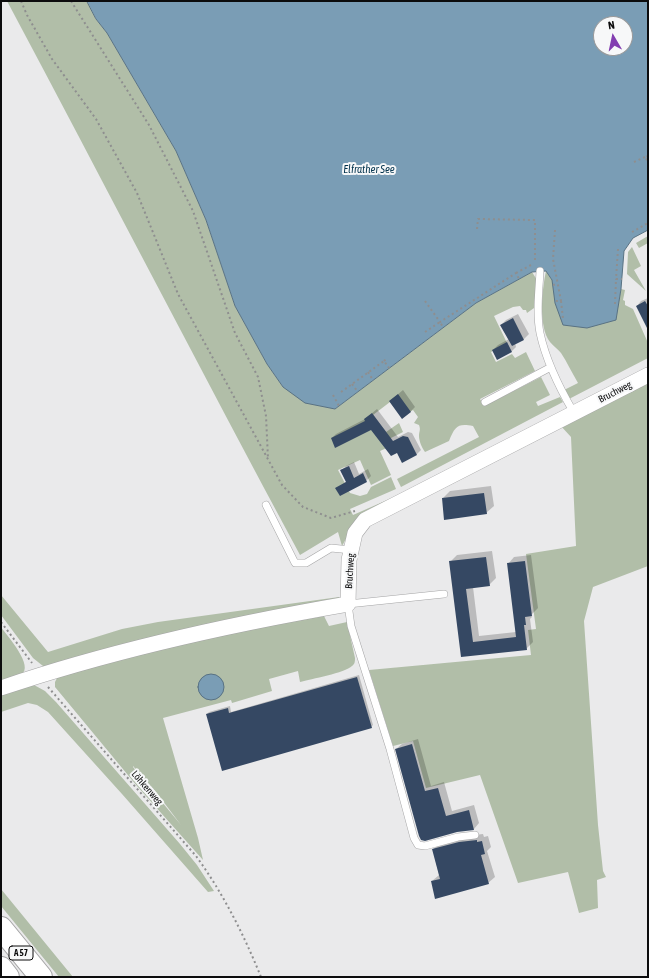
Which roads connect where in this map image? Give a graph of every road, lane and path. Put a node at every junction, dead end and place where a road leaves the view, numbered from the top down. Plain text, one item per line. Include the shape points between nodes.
1 (21, 1) edge
2 (71, 1) edge
3 (647, 156) edge
4 (634, 162) dead end
5 (648, 162) edge
6 (648, 223) edge
7 (477, 229) dead end
8 (555, 230) dead end
9 (632, 232) dead end
10 (618, 249) dead end
11 (535, 264) dead end
12 (531, 265) dead end
13 (540, 272) dead end
14 (516, 273) junction
15 (519, 278) dead end
16 (616, 279) junction
17 (622, 279) dead end
18 (557, 284) junction
19 (553, 285) dead end
20 (561, 300) junction
21 (425, 301) dead end
22 (555, 301) dead end
23 (614, 304) dead end
24 (563, 319) dead end
25 (440, 322) junction
26 (443, 327) dead end
27 (425, 332) dead end
28 (387, 358) dead end
29 (384, 361) junction
30 (551, 367) junction
31 (389, 368) dead end
32 (368, 372) junction
33 (648, 375) edge
34 (373, 380) dead end
35 (352, 384) junction
36 (341, 392) dead end
37 (358, 392) dead end
38 (333, 395) dead end
39 (485, 402) dead end
40 (339, 406) dead end
41 (574, 413) junction
42 (268, 460) junction
43 (266, 505) dead end
44 (358, 510) dead end
45 (351, 550) junction
46 (444, 594) dead end
47 (348, 604) junction
48 (1, 622) edge
49 (40, 676) junction
50 (1, 688) edge
51 (475, 835) dead end
52 (1, 928) edge
53 (1, 968) edge
54 (8, 977) edge
55 (41, 977) edge
56 (261, 977) edge

1 - 42 path via 52,59 96,119 137,194 178,294
2 - 42 path via 149,125 193,211 236,334 258,377 266,416
3 - 4 path
3 - 5 path
6 - 9 path
7 - 11 path via 478,219 536,220
8 - 18 path via 553,259
10 - 16 path
12 - 14 path
13 - 30 lane via 540,333
14 - 15 path
14 - 25 path
16 - 17 path
16 - 23 path
18 - 19 path
18 - 20 path
20 - 22 path
20 - 24 path
21 - 25 path
25 - 26 path
25 - 27 path
28 - 29 path
29 - 31 path
29 - 32 path
30 - 39 lane
30 - 41 lane
32 - 34 path
32 - 35 path
33 - 41 street, Bruchweg
35 - 36 path
35 - 37 path
38 - 40 path
41 - 45 street, Bruchweg via 365,520 355,533
42 - 44 path via 282,485 303,507 331,518
43 - 45 lane via 296,563 306,563 331,548
45 - 47 street, Bruchweg
46 - 47 lane
47 - 49 street via 165,641
47 - 51 lane via 352,626 414,838 418,845 425,846
48 - 49 path, Löhkenweg
49 - 50 street
49 - 56 path, Löhkenweg via 208,872 251,952
52 - 55 highway, A 57
53 - 54 highway, A 57

